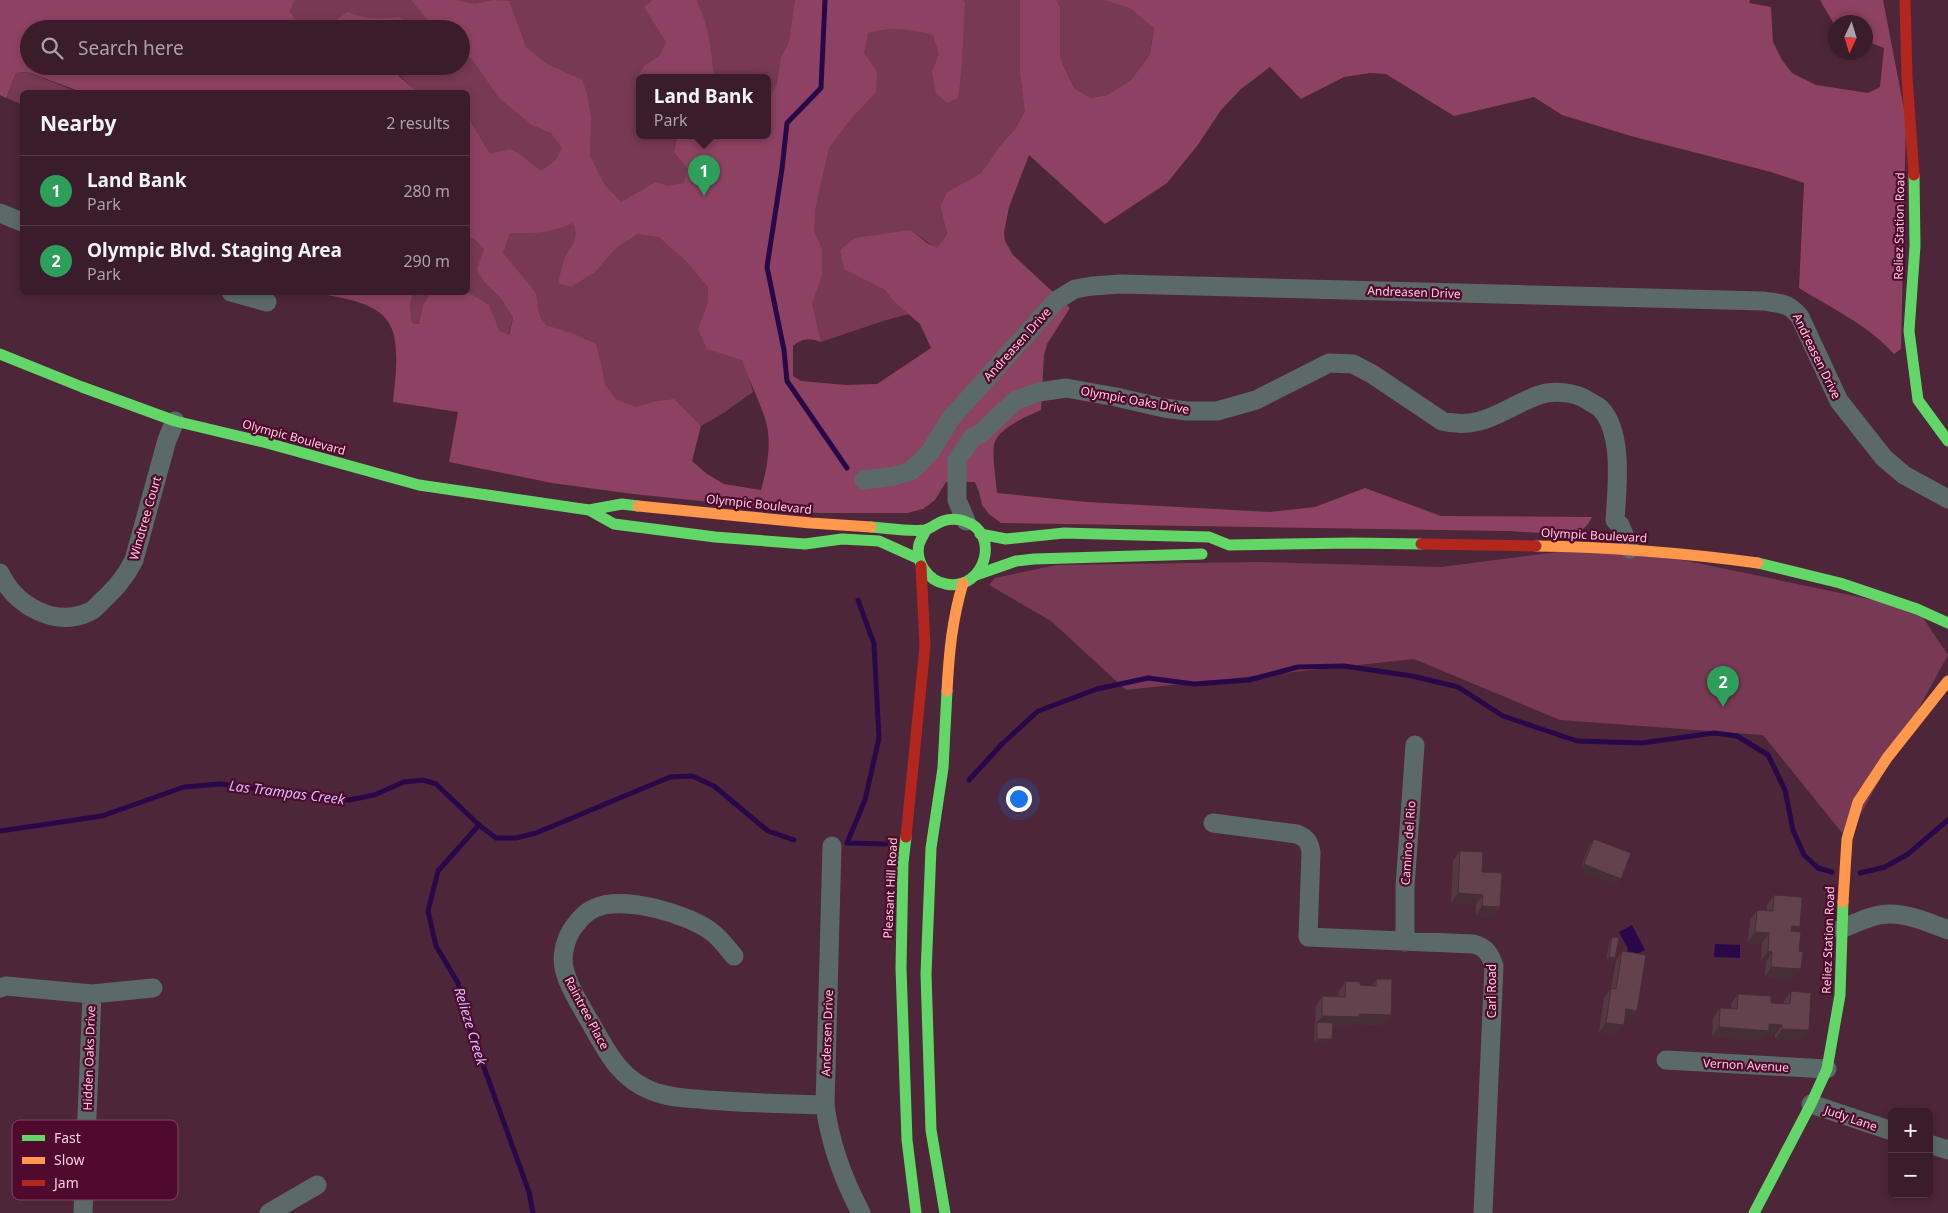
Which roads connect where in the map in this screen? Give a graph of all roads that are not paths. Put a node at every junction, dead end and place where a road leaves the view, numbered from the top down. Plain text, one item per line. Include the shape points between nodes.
1 (1905, 0) edge
2 (0, 213) edge
3 (20, 221) edge
4 (242, 295) edge
5 (266, 302) dead end
6 (0, 354) edge
7 (175, 421) junction
8 (1948, 442) edge
9 (864, 480) dead end
10 (1948, 499) edge
11 (957, 500) junction
12 (589, 510) junction
13 (945, 518) junction
14 (1615, 520) junction
15 (966, 521) junction
16 (926, 530) junction
17 (980, 534) junction
18 (805, 544) junction
19 (1229, 545) junction
20 (1595, 547) junction
21 (1630, 549) junction
22 (834, 552) dead end
23 (920, 562) junction
24 (992, 568) junction
25 (0, 573) edge
26 (976, 575) junction
27 (963, 583) junction
28 (981, 586) dead end
29 (1948, 624) edge
30 (959, 675) dead end
31 (1948, 681) edge
32 (1415, 745) dead end
33 (943, 768) junction
34 (1213, 823) dead end
35 (832, 846) dead end
36 (1841, 929) junction
37 (1948, 930) edge
38 (1405, 942) junction
39 (734, 956) dead end
40 (0, 988) edge
41 (153, 988) dead end
42 (92, 994) junction
43 (1666, 1060) dead end
44 (1827, 1069) junction
45 (1811, 1104) junction
46 (825, 1105) junction
47 (87, 1120) edge
48 (1888, 1130) edge
49 (1933, 1145) edge
50 (1948, 1150) edge
51 (317, 1185) dead end
52 (84, 1200) edge
53 (83, 1213) edge
54 (270, 1213) edge
55 (861, 1213) edge
56 (916, 1213) edge
57 (945, 1213) edge
58 (1483, 1213) edge
59 (1754, 1213) edge

1 - 8 main road, Reliez Station Road via 1915,246 1909,331 1918,400
2 - 3 street
4 - 5 street
6 - 7 main road, Olympic Boulevard
7 - 12 main road, Olympic Boulevard via 419,485
7 - 25 street, Windtree Court via 134,560 116,588 90,612 74,617 56,617 32,609 17,598
9 - 10 street, Andreasen Drive via 911,470 930,452 951,418 1057,300 1075,290 1120,284 1763,301 1792,306 1839,401 1884,458 1904,475
11 - 13 street
11 - 14 street, Olympic Oaks Drive via 957,460 972,438 1016,400 1066,388 1164,408 1217,411 1256,400 1329,363 1354,364 1442,421 1455,424 1483,420 1540,394 1578,395 1600,408 1615,436 1618,475
11 - 15 street, Olympic Oaks Drive
12 - 16 main road, Olympic Boulevard via 622,504 811,523
12 - 18 main road, Olympic Boulevard via 614,524
13 - 15 main road
13 - 16 main road
14 - 20 street
14 - 21 street
15 - 17 main road
16 - 23 main road via 919,543
17 - 19 main road, Olympic Boulevard via 1006,539 1064,533 1209,537
17 - 26 main road via 985,555
18 - 22 main road
18 - 23 main road, Olympic Boulevard via 878,541
19 - 20 main road, Olympic Boulevard via 1352,543
19 - 24 main road, Olympic Boulevard via 1210,554 1034,559
20 - 21 main road, Olympic Boulevard
21 - 29 main road, Olympic Boulevard via 1763,564 1840,583 1917,609
23 - 27 main road, Olympic Boulevard via 928,576 939,582
23 - 56 main road, Pleasant Hill Road via 916,580 924,614 925,646 903,863 901,968 907,1140
24 - 26 main road, Olympic Boulevard
24 - 28 main road
26 - 27 main road, Olympic Boulevard
27 - 33 main road via 949,646
30 - 33 main road
31 - 36 main road, Reliez Station Road via 1887,758 1858,802 1847,839
32 - 38 street, Camino del Rio via 1405,887
33 - 57 main road via 931,848 926,974 931,1130
34 - 38 street, Carl Road via 1305,837 1310,844 1308,937
35 - 46 street, Andersen Drive
36 - 37 street via 1890,914 1912,917
36 - 44 main road, Reliez Station Road via 1840,995
38 - 58 street, Carl Road via 1482,946 1494,966
39 - 46 street, Raintree Place via 714,933 693,920 657,908 616,903 595,907 580,917 569,934 564,966 573,992 614,1064 651,1091 669,1096 739,1103
40 - 42 street
41 - 42 street
42 - 47 street, Hidden Oaks Drive
43 - 44 street, Vernon Avenue
44 - 45 main road, Reliez Station Road
45 - 48 street, Judy Lane
45 - 59 main road, Reliez Station Road
46 - 55 street, Andersen Drive via 829,1134
49 - 50 street
51 - 54 street
52 - 53 street, Hidden Oaks Drive

